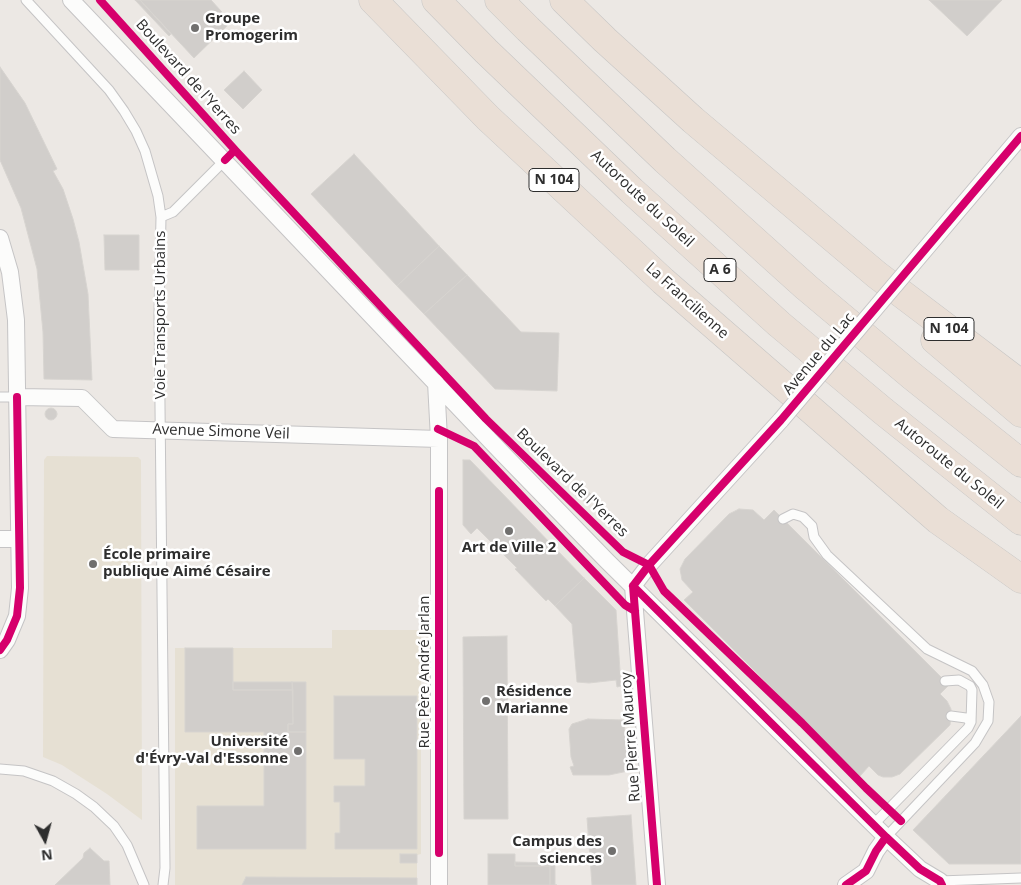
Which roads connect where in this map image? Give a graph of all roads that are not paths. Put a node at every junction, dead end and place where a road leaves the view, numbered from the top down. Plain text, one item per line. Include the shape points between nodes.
1 (26, 0) edge
2 (72, 0) edge
3 (373, 0) edge
4 (436, 0) edge
5 (499, 0) edge
6 (564, 0) edge
7 (1021, 136) edge
8 (225, 160) junction
9 (161, 217) junction
10 (0, 238) edge
11 (877, 275) junction
12 (436, 382) junction
13 (1021, 384) edge
14 (0, 397) edge
15 (17, 397) junction
16 (1021, 413) edge
17 (162, 430) junction
18 (439, 439) junction
19 (1021, 463) edge
20 (783, 519) dead end
21 (938, 520) junction
22 (1021, 521) edge
23 (0, 539) edge
24 (18, 539) junction
25 (1021, 579) edge
26 (633, 586) junction
27 (1021, 597) edge
28 (0, 650) edge
29 (945, 681) dead end
30 (952, 716) dead end
31 (971, 722) junction
32 (0, 769) edge
33 (874, 824) junction
34 (886, 837) junction
35 (1021, 878) edge
36 (932, 880) edge
37 (144, 885) edge
38 (163, 885) edge
39 (439, 885) edge
40 (657, 885) edge
41 (846, 885) edge

1 - 9 lane, Voie Transports Urbains via 124,110 152,170
2 - 8 street, Boulevard de l'Yerres
3 - 21 highway, La Francilienne / N 104 via 488,118 587,211 700,314
4 - 22 highway, Autoroute du Soleil / A 6 via 632,191 780,324 882,411
5 - 19 highway via 665,160 806,287
6 - 11 highway, N 104 via 693,120
7 - 26 street, Avenue du Lac, bridge via 781,420
8 - 9 lane via 173,212
8 - 12 street, Boulevard de l'Yerres
9 - 17 lane, Voie Transports Urbains
10 - 15 street via 10,272 16,320
11 - 13 highway, N 104
11 - 16 highway via 918,326
12 - 18 street, Rue Père André Jarlan
12 - 26 street, Boulevard de l'Yerres
14 - 15 lane
15 - 17 street, Avenue Simone Veil via 82,398 112,429
15 - 24 street
17 - 18 street, Avenue Simone Veil
17 - 38 lane, Voie Transports Urbains
18 - 39 street, Rue Père André Jarlan
20 - 34 lane via 793,514 803,517 812,526 814,536 827,555 927,649 972,671 983,685 989,702 988,721 975,743
21 - 25 highway, La Francilienne / N 104
21 - 27 highway
23 - 24 street
24 - 28 street via 20,588 16,616
26 - 33 street, Boulevard de l'Yerres
26 - 40 street, Rue Pierre Mauroy
29 - 31 lane via 959,680 970,686
30 - 31 lane
31 - 33 lane
32 - 37 lane via 24,771 53,782 94,807 127,844
33 - 34 street, Boulevard de l'Yerres
34 - 36 street, Boulevard de l'Yerres
34 - 41 street via 866,871
35 - 36 lane

